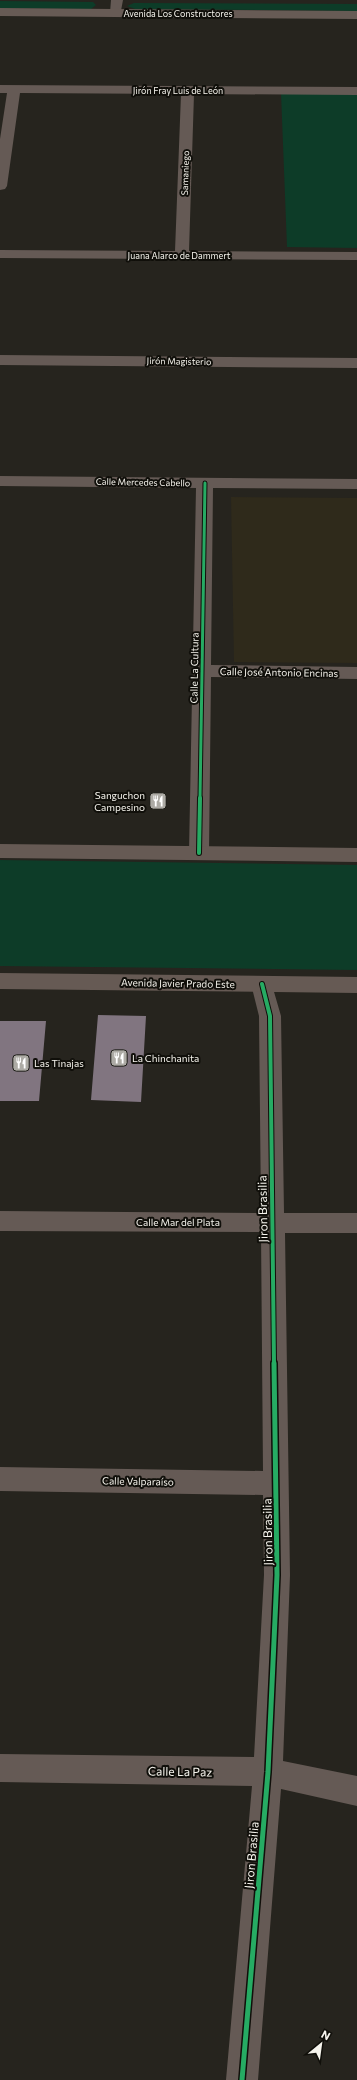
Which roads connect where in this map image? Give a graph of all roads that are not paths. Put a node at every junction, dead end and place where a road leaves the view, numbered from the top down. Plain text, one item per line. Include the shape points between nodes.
1 (117, 0) edge
2 (0, 12) edge
3 (116, 13) junction
4 (357, 15) edge
5 (0, 89) edge
6 (14, 89) junction
7 (188, 90) junction
8 (357, 91) edge
9 (0, 186) edge
10 (0, 254) edge
11 (182, 255) junction
12 (357, 256) edge
13 (0, 360) edge
14 (357, 363) edge
15 (0, 481) edge
16 (205, 483) junction
17 (357, 484) edge
18 (202, 670) junction
19 (357, 673) edge
20 (0, 851) edge
21 (199, 853) junction
22 (357, 855) edge
23 (0, 981) edge
24 (262, 984) junction
25 (357, 985) edge
26 (0, 1221) edge
27 (272, 1223) junction
28 (357, 1223) edge
29 (0, 1479) edge
30 (276, 1482) junction
31 (0, 1768) edge
32 (268, 1772) junction
33 (357, 1791) edge
34 (242, 2080) edge

1 - 3 street
2 - 3 street, Avenida Los Constructores
3 - 4 street, Avenida Los Constructores
5 - 6 street, Jirón Fray Luis de León
6 - 7 street, Jirón Fray Luis de León
6 - 9 street
7 - 8 street, Jirón Fray Luis de León
7 - 11 street, Samaniego
10 - 11 street, Juana Alarco de Dammert
11 - 12 street, Juana Alarco de Dammert
13 - 14 street, Jirón Magisterio
15 - 16 street, Calle Mercedes Cabello
16 - 17 street, Calle Mercedes Cabello
16 - 18 street, Calle La Cultura
18 - 19 street, Calle José Antonio Encinas
18 - 21 street, Calle La Cultura
20 - 21 main road
21 - 22 main road
23 - 24 main road, Avenida Javier Prado Este
24 - 25 main road, Avenida Javier Prado Este
24 - 27 street, Jiron Brasilia via 270,1016
26 - 27 street, Calle Mar del Plata
27 - 28 street, Calle Mar del Plata
27 - 30 street, Jiron Brasilia
29 - 30 street, Calle Valparaíso
30 - 32 street, Jiron Brasilia via 275,1648
31 - 32 street, Calle La Paz
32 - 33 street, Calle La Paz
32 - 34 street, Jiron Brasilia

